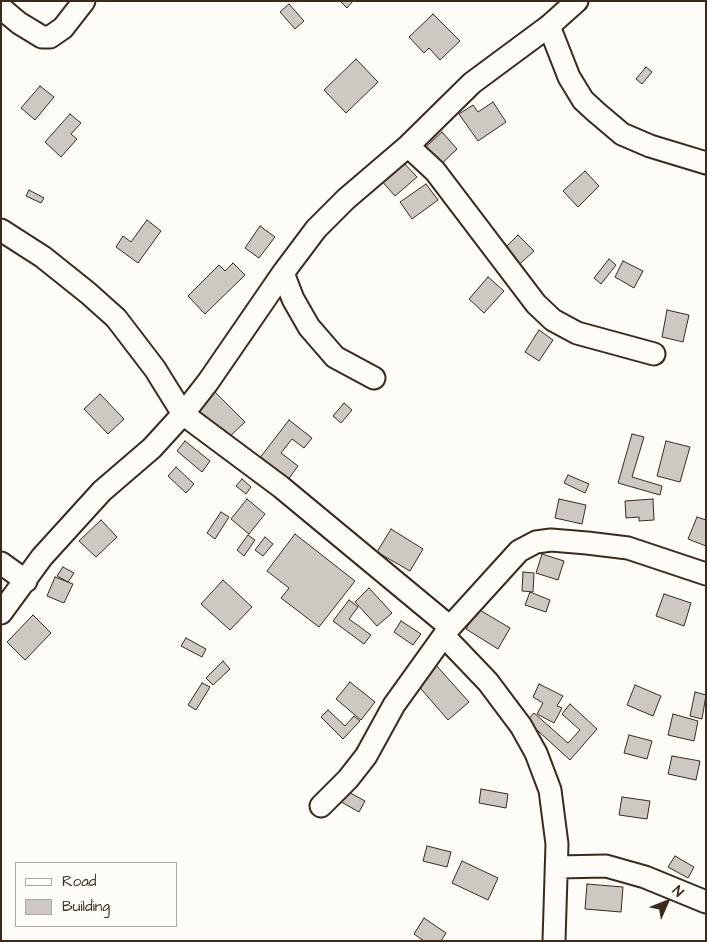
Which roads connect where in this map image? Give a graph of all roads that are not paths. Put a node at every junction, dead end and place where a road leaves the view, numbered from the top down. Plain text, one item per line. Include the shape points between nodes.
1 (84, 1) edge
2 (577, 1) edge
3 (1, 8) edge
4 (549, 26) junction
5 (408, 146) junction
6 (706, 163) edge
7 (1, 230) edge
8 (283, 273) junction
9 (654, 354) dead end
10 (374, 378) dead end
11 (183, 414) junction
12 (1, 563) edge
13 (706, 574) edge
14 (26, 581) junction
15 (1, 613) edge
16 (447, 631) junction
17 (321, 806) dead end
18 (558, 867) junction
19 (706, 902) edge
20 (554, 941) edge

1 - 3 street via 63,28 50,37 42,37 19,24
2 - 4 street
4 - 5 street via 472,83
4 - 6 street via 569,77 583,100 596,112 622,134
5 - 8 street via 322,223
5 - 9 street via 435,171 536,304 553,320 577,333
7 - 11 street via 42,257 116,318
8 - 10 street via 309,327 335,357
8 - 11 street
11 - 14 street via 152,448 102,492 42,557
11 - 16 street via 281,487
12 - 14 street
13 - 16 street via 628,548 551,540 536,542 519,551
14 - 15 street
16 - 17 street via 394,705 366,756
16 - 18 street via 521,726 536,753 550,790
18 - 19 street via 606,866 645,877
18 - 20 street

